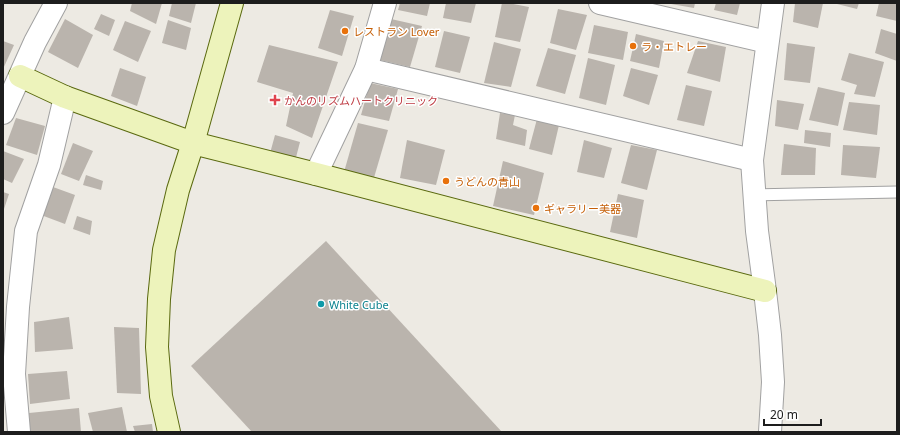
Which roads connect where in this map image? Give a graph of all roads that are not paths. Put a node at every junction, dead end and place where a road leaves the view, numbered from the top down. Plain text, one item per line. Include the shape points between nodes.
1 (56, 3) edge
2 (232, 3) edge
3 (385, 3) edge
4 (773, 3) edge
5 (613, 5) edge
6 (767, 42) junction
7 (366, 69) junction
8 (20, 76) junction
9 (65, 97) junction
10 (3, 113) edge
11 (193, 144) junction
12 (752, 160) junction
13 (316, 174) junction
14 (897, 192) edge
15 (754, 195) junction
16 (765, 292) junction
17 (19, 432) edge
18 (169, 432) edge
19 (770, 432) edge

1 - 8 street
2 - 11 street
3 - 7 street
4 - 6 street
5 - 6 street
6 - 12 street
7 - 12 street
7 - 13 street
8 - 9 street
8 - 10 street
9 - 11 street
9 - 17 street via 49,166 26,231 14,374
11 - 13 street
11 - 18 street via 178,190 164,250 159,299 161,396
12 - 15 street
13 - 16 street
14 - 15 lane
15 - 16 street
16 - 19 street via 773,382

